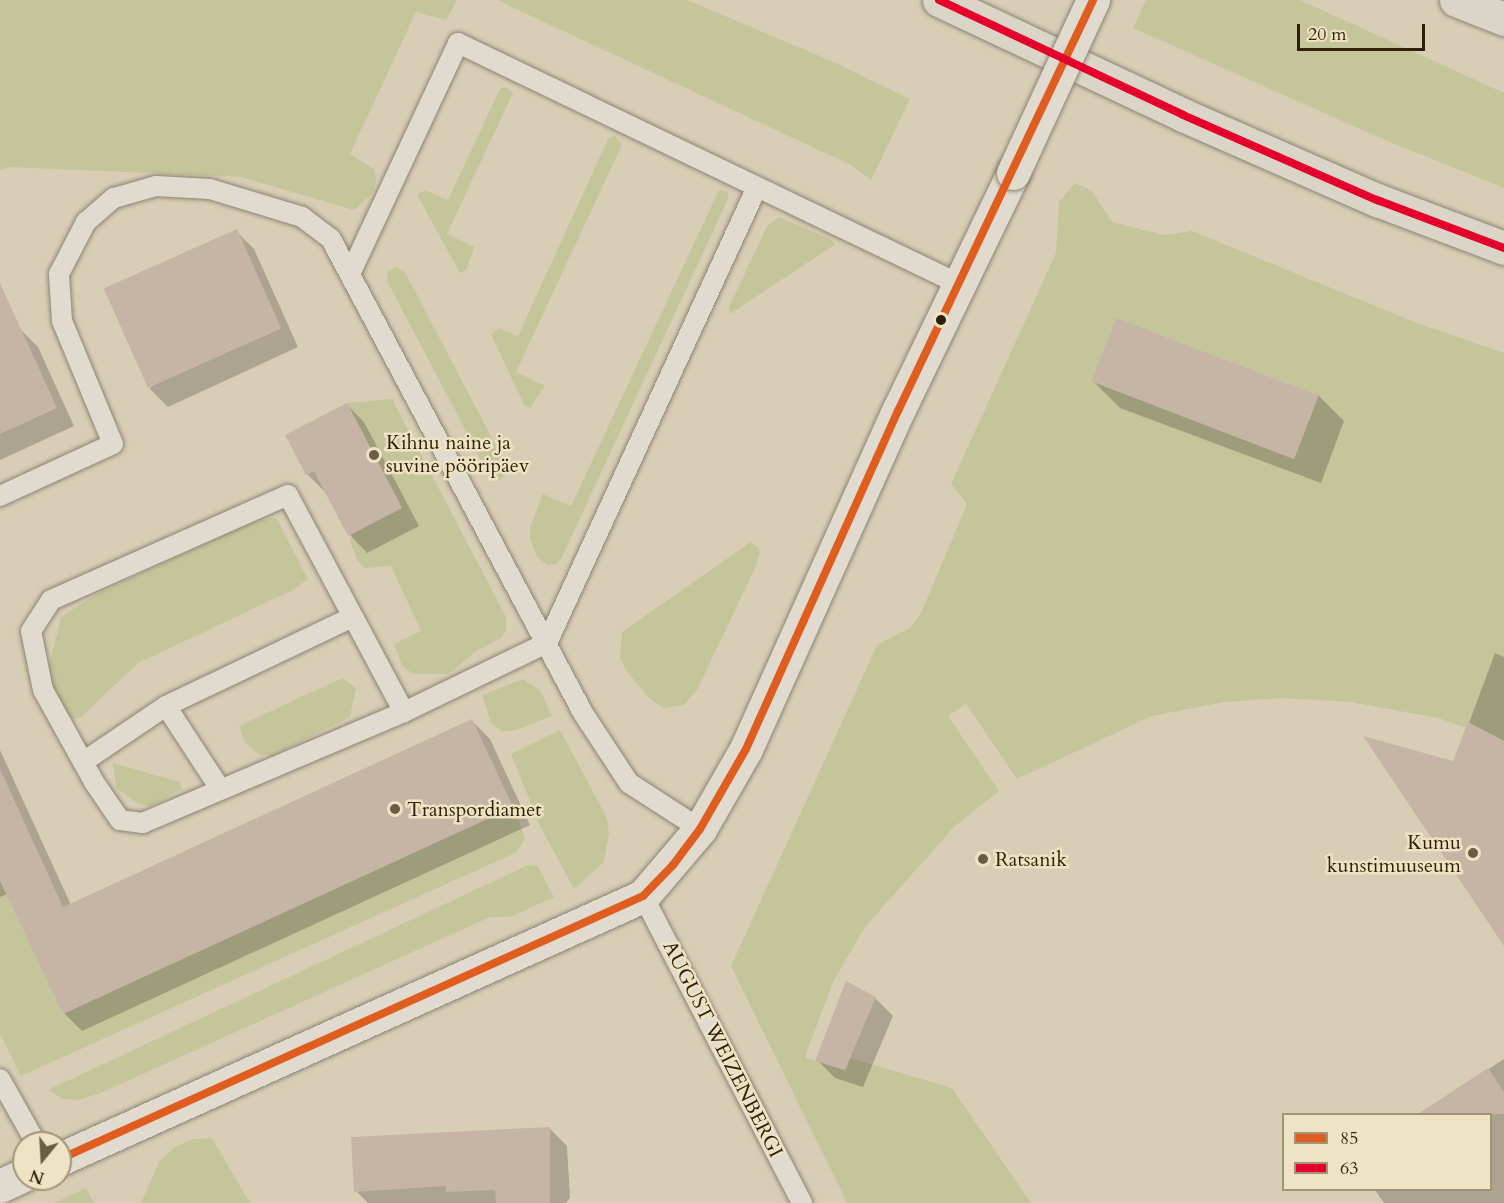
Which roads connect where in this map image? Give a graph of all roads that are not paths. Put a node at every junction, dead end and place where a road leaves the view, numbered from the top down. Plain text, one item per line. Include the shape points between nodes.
1 (939, 0) edge
2 (1093, 0) edge
3 (1456, 0) edge
4 (1504, 19) edge
5 (757, 187) junction
6 (1504, 248) edge
7 (350, 274) junction
8 (959, 284) junction
9 (0, 496) edge
10 (353, 617) junction
11 (547, 643) junction
12 (166, 705) junction
13 (404, 712) junction
14 (83, 762) junction
15 (222, 790) junction
16 (700, 829) junction
17 (643, 896) junction
18 (0, 1079) edge
19 (29, 1131) edge
20 (72, 1153) edge
21 (802, 1203) edge

1 - 6 main road via 1204,125 1377,200
2 - 8 street, bridge
3 - 4 main road
5 - 7 lane via 458,43
5 - 8 lane
5 - 11 lane
7 - 9 lane via 331,239 302,217 257,201 210,189 156,186 114,198 86,222 59,274 62,321 113,444
7 - 11 lane
8 - 16 street via 746,749
10 - 12 lane
10 - 13 lane
10 - 14 lane via 288,495 51,600 32,631 43,690
11 - 13 lane
11 - 16 lane via 582,713 629,783
12 - 14 lane
12 - 15 lane
13 - 15 lane
14 - 15 lane via 120,820 143,824
16 - 17 street
17 - 20 street
17 - 21 lane, AUGUST WEIZENBERGI
18 - 19 lane

